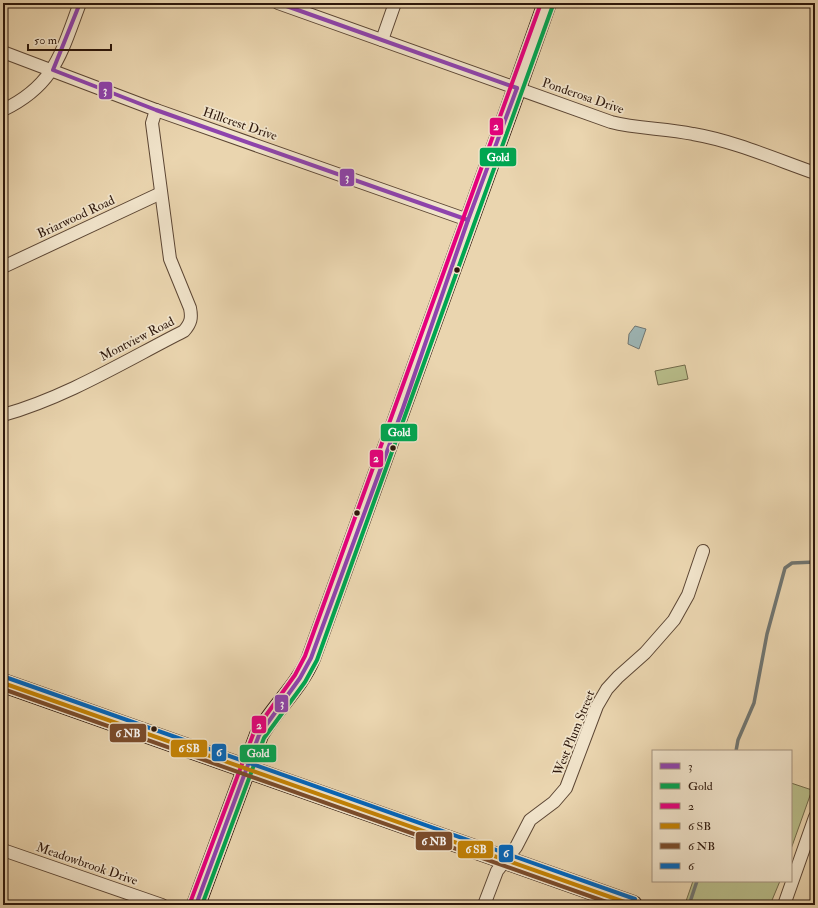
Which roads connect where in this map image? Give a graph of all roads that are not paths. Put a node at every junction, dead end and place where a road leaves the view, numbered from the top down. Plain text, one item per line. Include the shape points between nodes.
1 (80, 3) edge
2 (278, 3) edge
3 (395, 3) edge
4 (547, 3) edge
5 (382, 40) junction
6 (3, 52) edge
7 (53, 70) junction
8 (517, 88) junction
9 (3, 110) edge
10 (156, 110) junction
11 (815, 173) edge
12 (161, 193) junction
13 (468, 220) junction
14 (3, 267) edge
15 (3, 415) edge
16 (703, 551) dead end
17 (3, 684) edge
18 (245, 769) junction
19 (815, 817) edge
20 (3, 850) edge
21 (506, 860) junction
22 (162, 905) edge
23 (196, 905) edge
24 (484, 905) edge
25 (633, 905) edge
26 (784, 905) edge

1 - 7 street
2 - 5 street, Ponderosa Drive
3 - 5 street
4 - 8 main road
5 - 8 street, Ponderosa Drive
6 - 7 street, Hillcrest Drive
7 - 9 street via 30,95
7 - 10 street, Hillcrest Drive
8 - 11 street, Ponderosa Drive via 611,122 640,129 691,133 714,138
8 - 13 main road
10 - 12 street, Montview Road via 152,123
10 - 13 street, Hillcrest Drive
12 - 14 street, Briarwood Road
12 - 15 street, Montview Road via 170,259 190,308 190,324 184,331 57,396
13 - 18 main road via 403,408 311,658 301,678 265,724
16 - 21 street, West Plum Street via 688,595 674,620 650,648 607,689 597,706 566,788 554,802 530,820
17 - 18 main road
18 - 21 main road
18 - 23 main road
19 - 26 street
20 - 22 street, Meadowbrook Drive
21 - 24 street, West Plum Street via 497,871
21 - 25 main road

